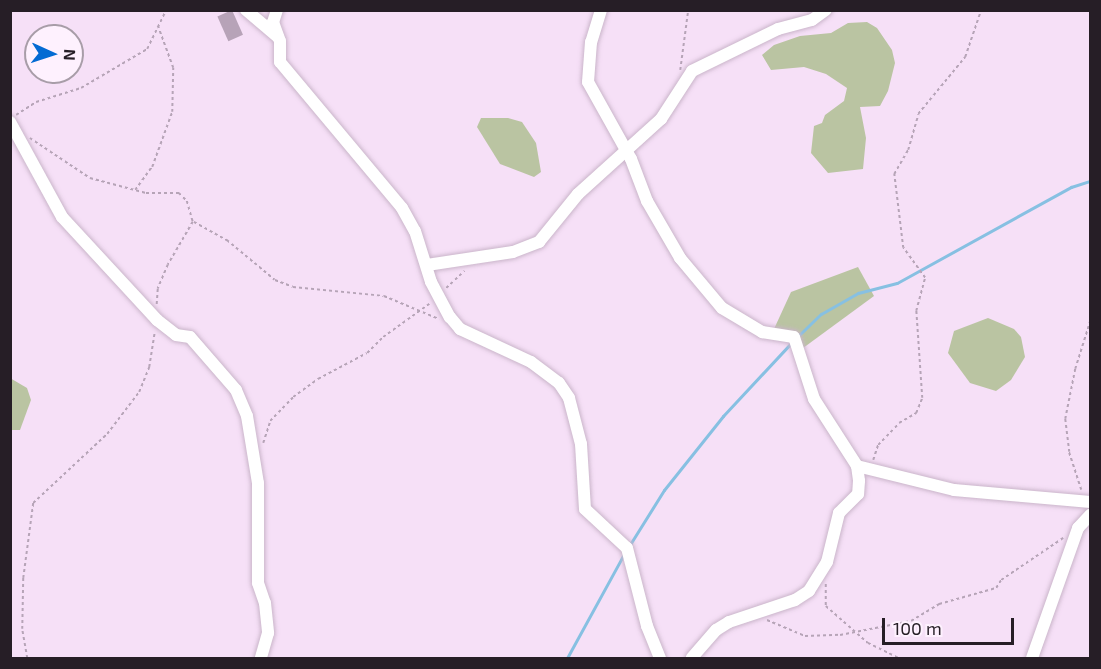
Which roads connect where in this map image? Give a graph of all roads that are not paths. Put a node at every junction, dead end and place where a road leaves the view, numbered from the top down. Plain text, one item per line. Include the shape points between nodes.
1 (246, 10) edge
2 (277, 10) edge
3 (601, 10) edge
4 (826, 10) edge
5 (279, 38) junction
6 (10, 121) edge
7 (625, 151) junction
8 (427, 265) junction
9 (862, 469) junction
10 (1085, 502) edge
11 (1090, 515) edge
12 (261, 658) edge
13 (660, 658) edge
14 (692, 658) edge
15 (1032, 658) edge

1 - 5 street
2 - 5 street via 273,22
3 - 7 street via 591,42 588,82
4 - 7 street via 812,20 778,29 692,71 661,119
5 - 8 street via 280,62 402,207
6 - 12 street via 57,210 157,320 176,335 190,337 236,390 247,416 256,461 258,583 268,633
7 - 8 street via 578,194 539,242 513,252
7 - 9 street via 647,201 700,285 722,308 753,328 794,337 814,399
8 - 13 street via 439,296 460,329 531,362 559,383 569,398 581,444 585,509 627,548 647,626
9 - 10 street via 962,491
9 - 14 street via 858,494 839,513 827,562 808,591 716,630
11 - 15 street via 1078,528

